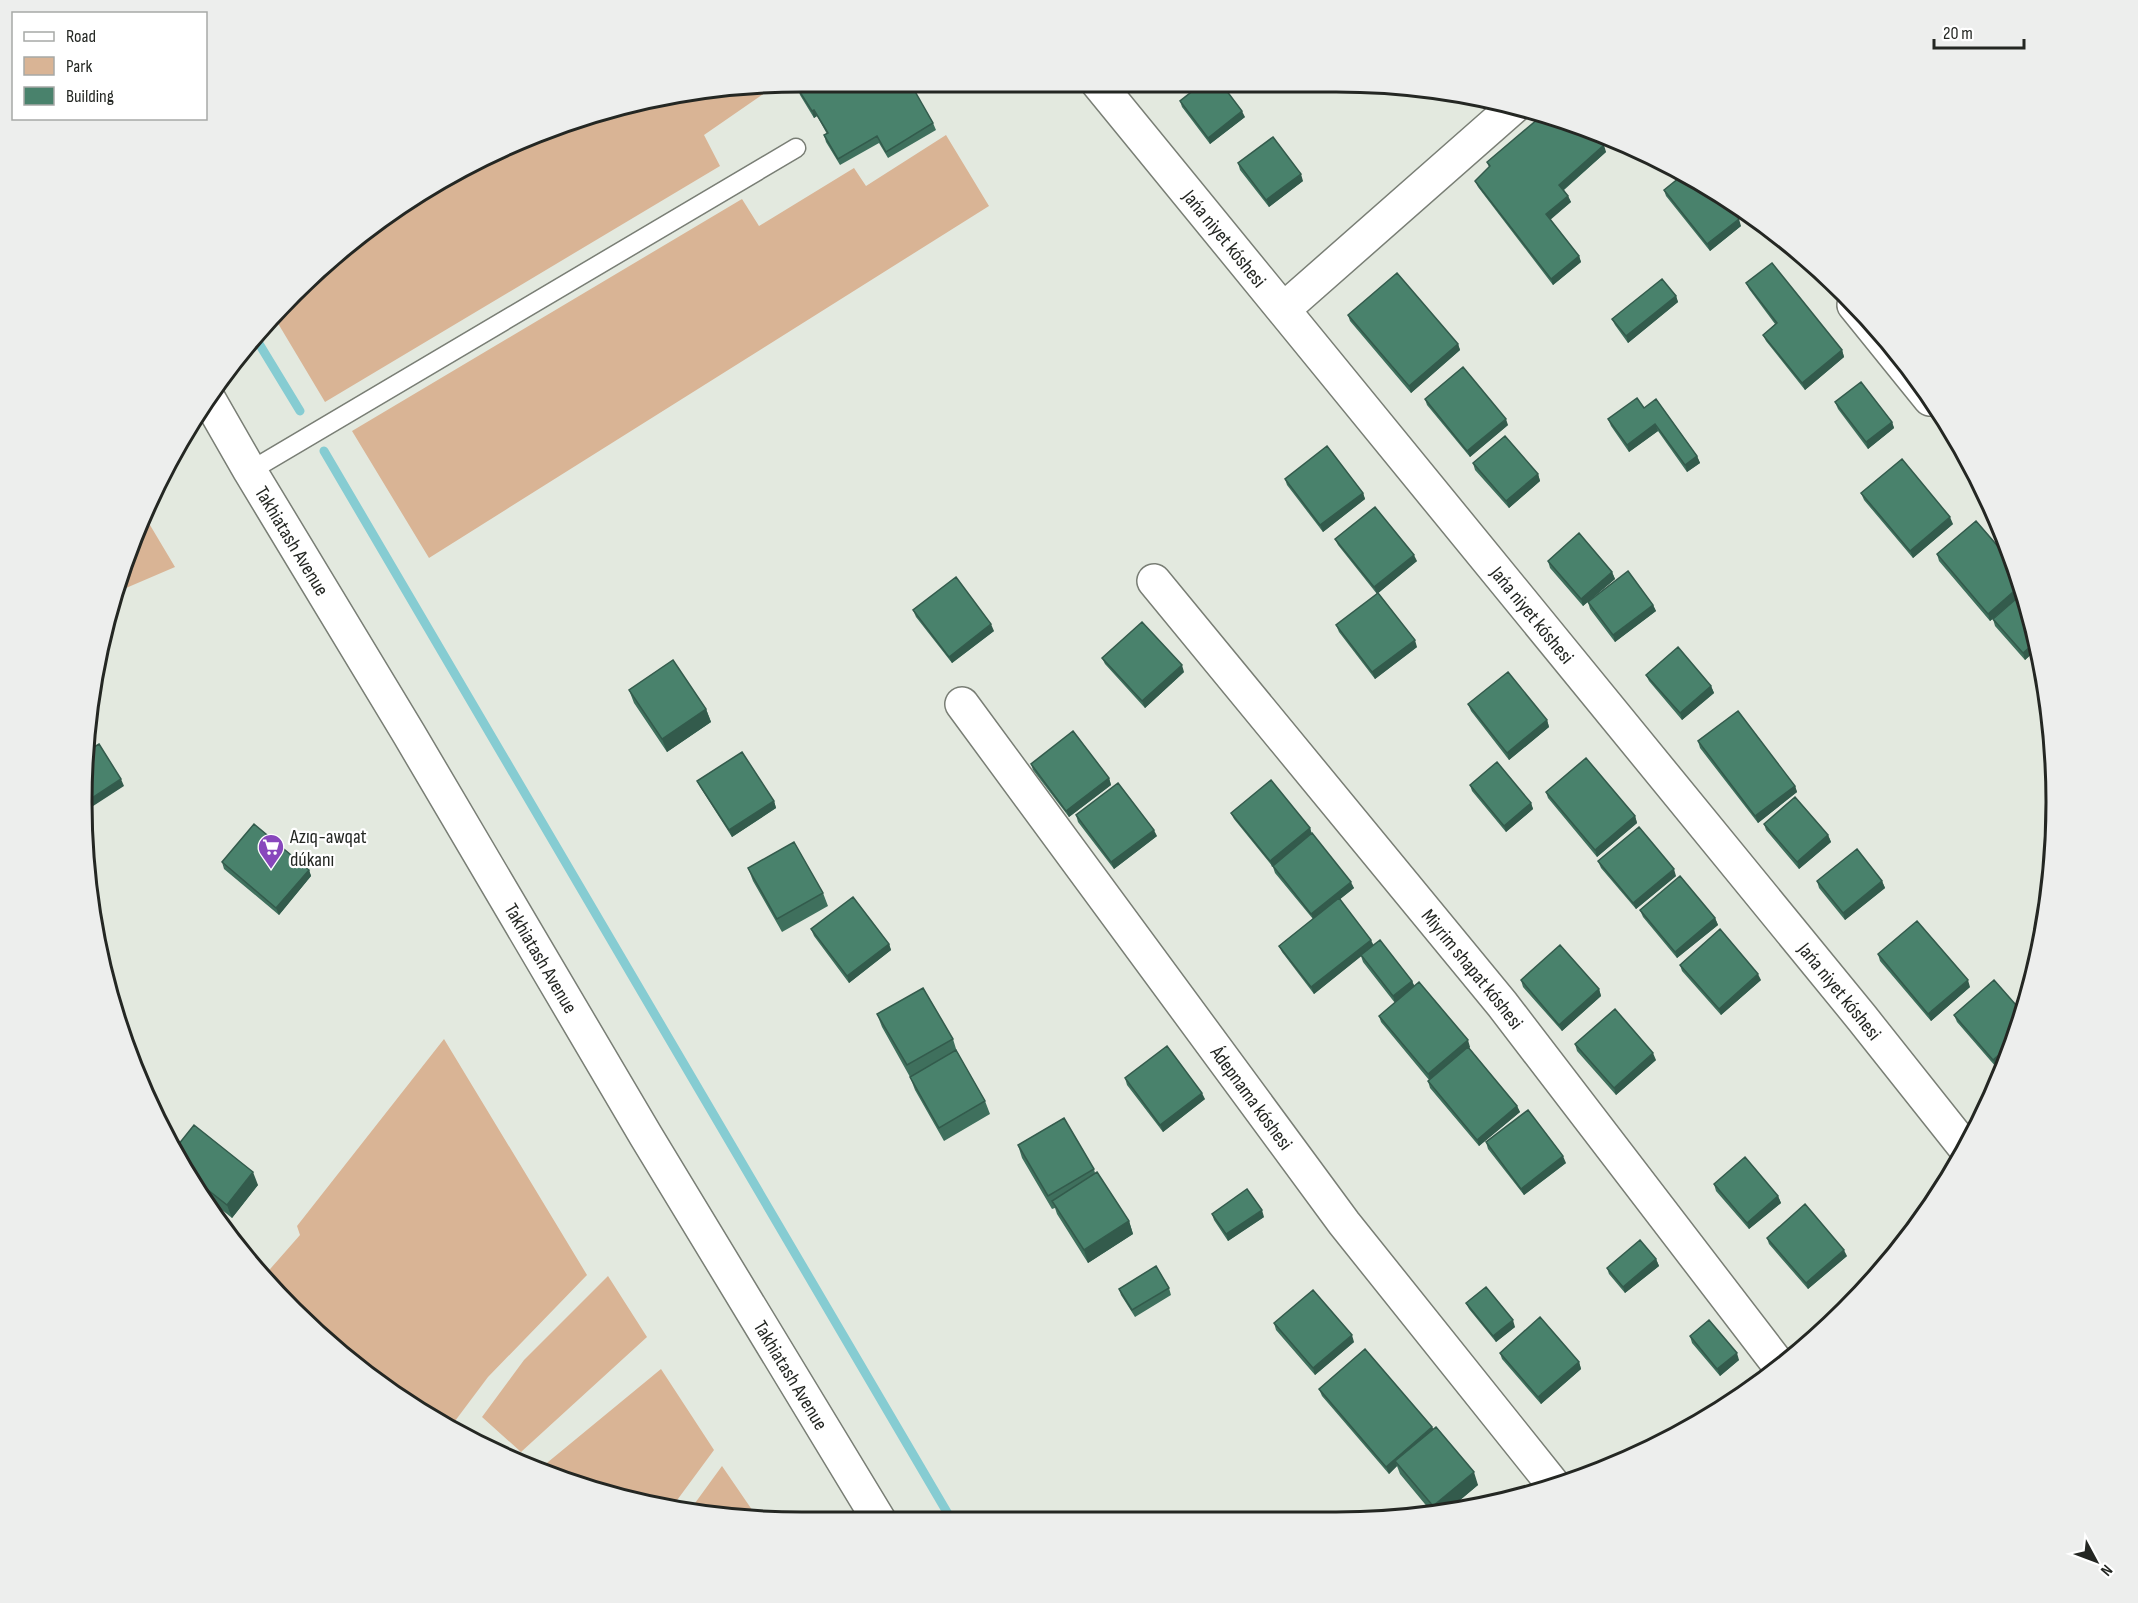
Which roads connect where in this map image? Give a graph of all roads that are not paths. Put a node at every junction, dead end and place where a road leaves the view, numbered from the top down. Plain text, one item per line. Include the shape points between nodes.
1 (1105, 92) edge
2 (1507, 113) edge
3 (796, 148) dead end
4 (1284, 309) junction
5 (212, 405) edge
6 (250, 471) junction
7 (1154, 581) dead end
8 (962, 704) dead end
9 (1959, 1141) edge
10 (1775, 1360) edge
11 (1548, 1479) edge
12 (874, 1512) edge

1 - 4 main road, Jańa niyet kóshesi
2 - 4 main road
3 - 6 lane
4 - 9 main road, Jańa niyet kóshesi
5 - 6 main road, Takhiatash Avenue
6 - 12 main road, Takhiatash Avenue
7 - 10 main road, Miyrim shapat kóshesi via 1502,1004
8 - 11 main road, Ádepnama kóshesi via 1344,1223

